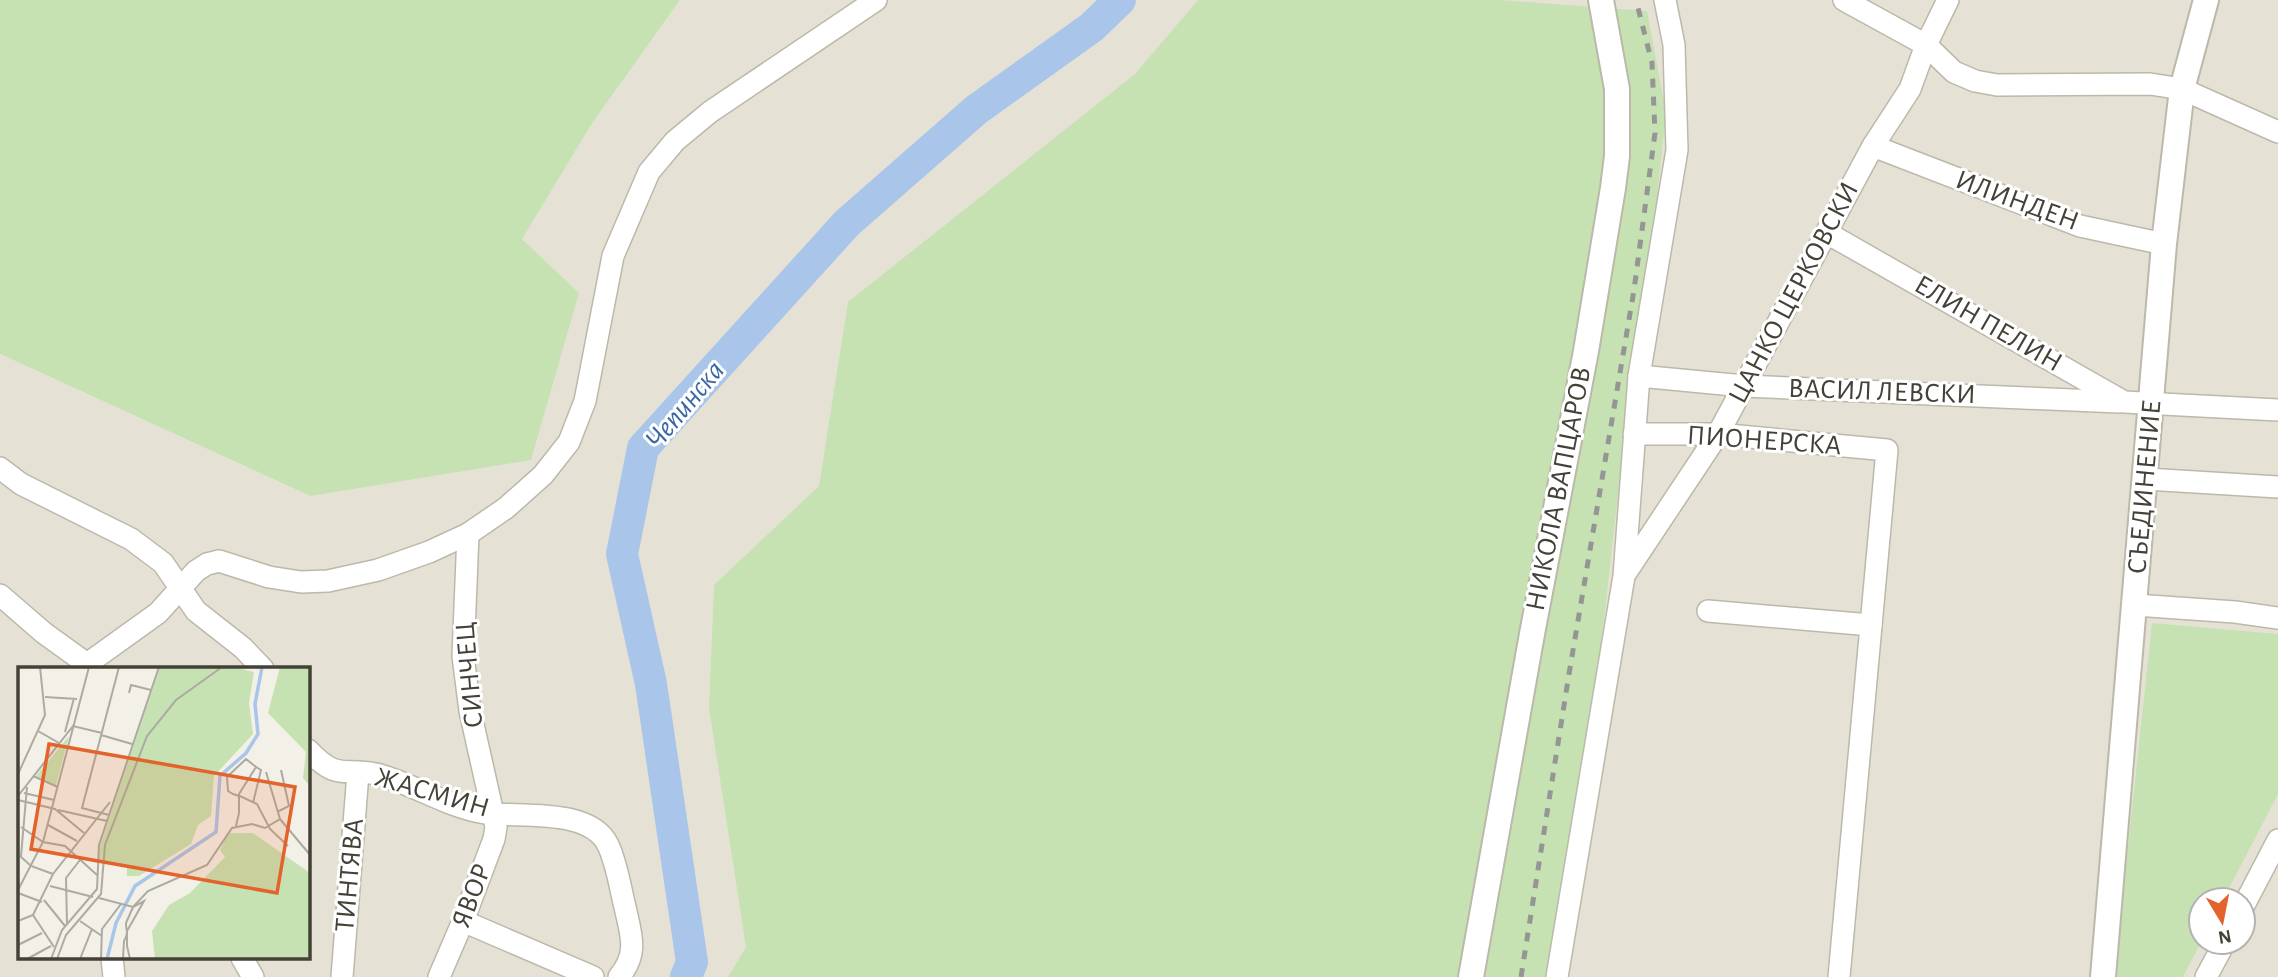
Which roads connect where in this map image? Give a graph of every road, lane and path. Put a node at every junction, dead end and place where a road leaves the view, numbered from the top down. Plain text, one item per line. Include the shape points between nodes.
1 (876, 0) edge
2 (1601, 0) edge
3 (1665, 0) edge
4 (1844, 0) edge
5 (1948, 0) edge
6 (2206, 0) edge
7 (1926, 46) junction
8 (2182, 89) junction
9 (2278, 132) edge
10 (1873, 146) junction
11 (1827, 233) junction
12 (2164, 244) junction
13 (1639, 376) junction
14 (1744, 386) junction
15 (2124, 402) junction
16 (2152, 403) junction
17 (2278, 410) edge
18 (1634, 433) junction
19 (1718, 434) junction
20 (0, 468) edge
21 (2146, 479) junction
22 (2278, 487) edge
23 (468, 534) junction
24 (1624, 576) junction
25 (181, 587) junction
26 (0, 595) edge
27 (2135, 605) junction
28 (1707, 611) dead end
29 (2278, 618) edge
30 (1871, 625) junction
31 (89, 667) edge
32 (261, 667) edge
33 (314, 756) edge
34 (358, 773) junction
35 (494, 813) junction
36 (2278, 841) edge
37 (2254, 886) edge
38 (463, 921) junction
39 (2217, 956) edge
40 (243, 960) edge
41 (253, 977) edge
42 (341, 977) edge
43 (439, 977) edge
44 (593, 977) edge
45 (620, 977) edge
46 (1471, 977) edge
47 (1557, 977) edge
48 (1839, 977) edge
49 (2103, 977) edge
50 (2206, 977) edge

1 - 23 street via 710,112 675,141 649,172 613,256 585,401 569,442 543,475
2 - 46 street, НИКОЛА ВАПЦАРОВ via 1617,89 1613,188
3 - 13 street, НИКОЛА ВАПЦАРОВ via 1674,45 1677,150
4 - 7 street
5 - 7 street, ЦАНКО ЦЕРКОВСКИ
6 - 8 street, СЪЕДИНЕНИЕ
7 - 8 street via 1954,72 1997,85 2150,84
7 - 10 street, ЦАНКО ЦЕРКОВСКИ via 1910,89
8 - 9 street
8 - 12 street, СЪЕДИНЕНИЕ
10 - 11 street, ЦАНКО ЦЕРКОВСКИ
10 - 12 street, ИЛИНДЕН via 2080,226
11 - 14 street, ЦАНКО ЦЕРКОВСКИ
11 - 15 street, ЕЛИН ПЕЛИН
12 - 16 street, СЪЕДИНЕНИЕ
13 - 14 street, ВАСИЛ ЛЕВСКИ
13 - 18 street, НИКОЛА ВАПЦАРОВ
14 - 15 street, ВАСИЛ ЛЕВСКИ
14 - 19 street, ЦАНКО ЦЕРКОВСКИ
15 - 16 street, ЕЛИН ПЕЛИН
16 - 17 street
16 - 21 street, СЪЕДИНЕНИЕ
18 - 19 street, ПИОНЕРСКА
18 - 24 street, НИКОЛА ВАПЦАРОВ
19 - 24 street, ЦАНКО ЦЕРКОВСКИ
19 - 30 street, ПИОНЕРСКА via 1886,450
20 - 25 street via 21,484 131,539 163,564
21 - 22 street
21 - 27 street, СЪЕДИНЕНИЕ
23 - 25 street via 378,570 328,581 269,577 219,561 196,570
23 - 35 street, СИНЧЕЦ via 463,656 470,711
24 - 47 street, НИКОЛА ВАПЦАРОВ
25 - 31 street via 158,612
25 - 32 street via 196,611
26 - 31 street
27 - 29 street
27 - 49 street, СЪЕДИНЕНИЕ
28 - 30 street
30 - 48 street, ПИОНЕРСКА
33 - 34 street, ЖАСМИН via 333,770
34 - 35 street, ЖАСМИН via 381,776
34 - 42 street, ТИНТЯВА
35 - 38 street, ЯВОР via 494,839
35 - 45 street, ЖАСМИН via 547,814 603,836 633,950
36 - 37 street
38 - 43 street, ЯВОР
38 - 44 street
39 - 50 street
40 - 41 street

